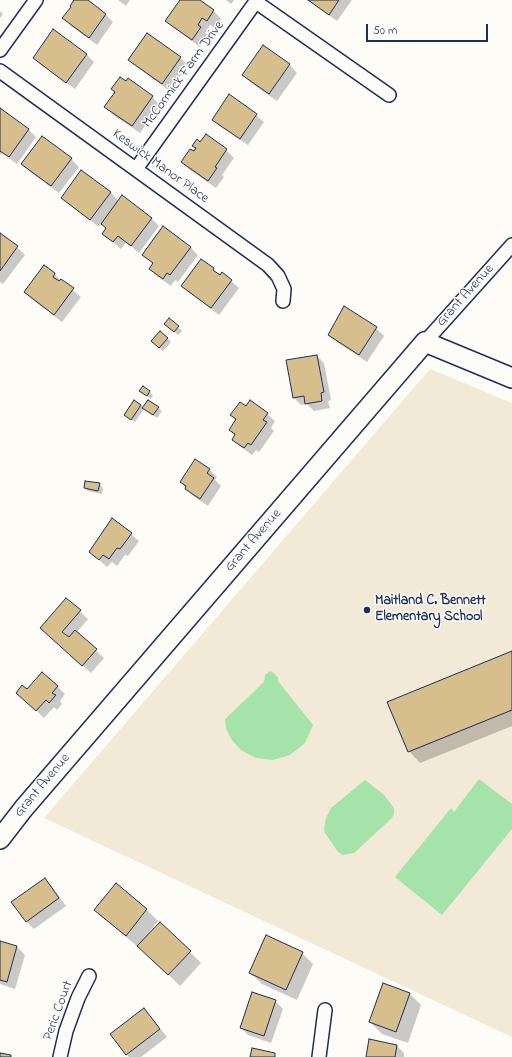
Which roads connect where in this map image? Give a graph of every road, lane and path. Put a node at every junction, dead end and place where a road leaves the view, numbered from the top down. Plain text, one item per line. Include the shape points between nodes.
1 (36, 0) edge
2 (257, 1) edge
3 (0, 50) edge
4 (0, 70) edge
5 (389, 95) dead end
6 (136, 170) junction
7 (512, 245) edge
8 (283, 301) dead end
9 (425, 342) junction
10 (512, 378) edge
11 (0, 839) edge
12 (89, 976) dead end
13 (324, 1010) dead end
14 (60, 1057) edge
15 (319, 1057) edge

1 - 3 street
2 - 5 street
2 - 6 street, McCormick Farm Drive
4 - 6 street, Keswick Manor Place
6 - 8 street, Keswick Manor Place via 268,265 278,276 284,289
7 - 9 street, Grant Avenue
9 - 10 street
9 - 11 street, Grant Avenue
12 - 14 street, Peric Court via 66,1031
13 - 15 street

